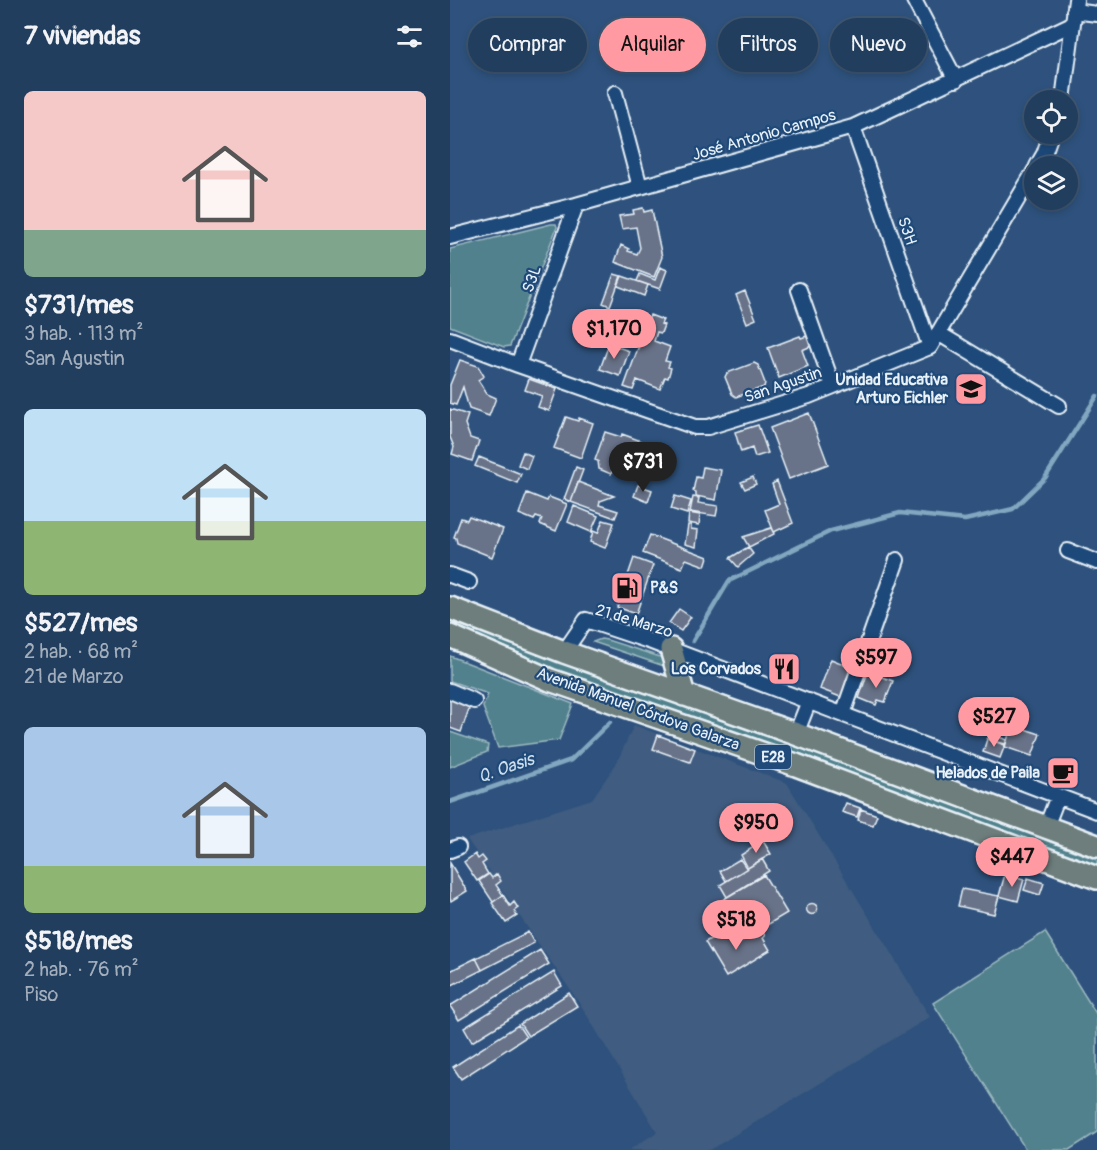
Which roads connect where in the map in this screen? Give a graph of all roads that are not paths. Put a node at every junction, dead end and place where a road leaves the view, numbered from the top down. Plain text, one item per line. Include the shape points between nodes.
1 (914, 0) edge
2 (1074, 12) edge
3 (1097, 14) edge
4 (956, 80) junction
5 (1064, 90) edge
6 (615, 93) dead end
7 (853, 127) junction
8 (640, 187) junction
9 (1024, 188) edge
10 (576, 205) junction
11 (450, 237) edge
12 (799, 290) dead end
13 (938, 333) junction
14 (450, 339) edge
15 (930, 346) junction
16 (518, 365) junction
17 (833, 386) junction
18 (1059, 406) dead end
19 (1068, 551) dead end
20 (1096, 557) edge
21 (897, 560) dead end
22 (450, 575) edge
23 (469, 582) dead end
24 (450, 608) edge
25 (450, 636) edge
26 (671, 649) junction
27 (564, 652) junction
28 (450, 691) edge
29 (684, 695) junction
30 (474, 701) dead end
31 (809, 702) junction
32 (843, 714) junction
33 (796, 734) junction
34 (1058, 796) junction
35 (1097, 811) edge
36 (1046, 827) junction
37 (1097, 846) edge
38 (1097, 878) edge

1 - 4 street
2 - 3 street
2 - 4 street, José Antonio Campos
2 - 5 street
4 - 7 street, José Antonio Campos
6 - 8 street
7 - 8 street, José Antonio Campos
7 - 15 street, S3H
8 - 10 street, José Antonio Campos
9 - 13 street
10 - 11 street, José Antonio Campos
10 - 16 street, S3L
12 - 17 street
13 - 15 street
13 - 18 street
14 - 16 street, San Agustin
15 - 17 street, San Agustin
16 - 17 street, San Agustin via 695,427 708,427
19 - 20 street
21 - 32 street
22 - 23 street
24 - 27 main road, Avenida Manuel Córdova Galarza / E28
25 - 38 main road, Avenida Manuel Córdova Galarza / E28 via 650,723 842,782
26 - 27 street, 21 de Marzo via 586,620
26 - 29 main road
26 - 31 street, 21 de Marzo
27 - 29 main road, Avenida Manuel Córdova Galarza / E28
28 - 30 street
29 - 33 main road, Avenida Manuel Córdova Galarza / E28
31 - 32 street, 21 de Marzo
31 - 33 street
32 - 34 street, 21 de Marzo
33 - 36 main road, Avenida Manuel Córdova Galarza / E28
34 - 35 street, 21 de Marzo
34 - 36 street
36 - 37 main road, Avenida Manuel Córdova Galarza / E28

